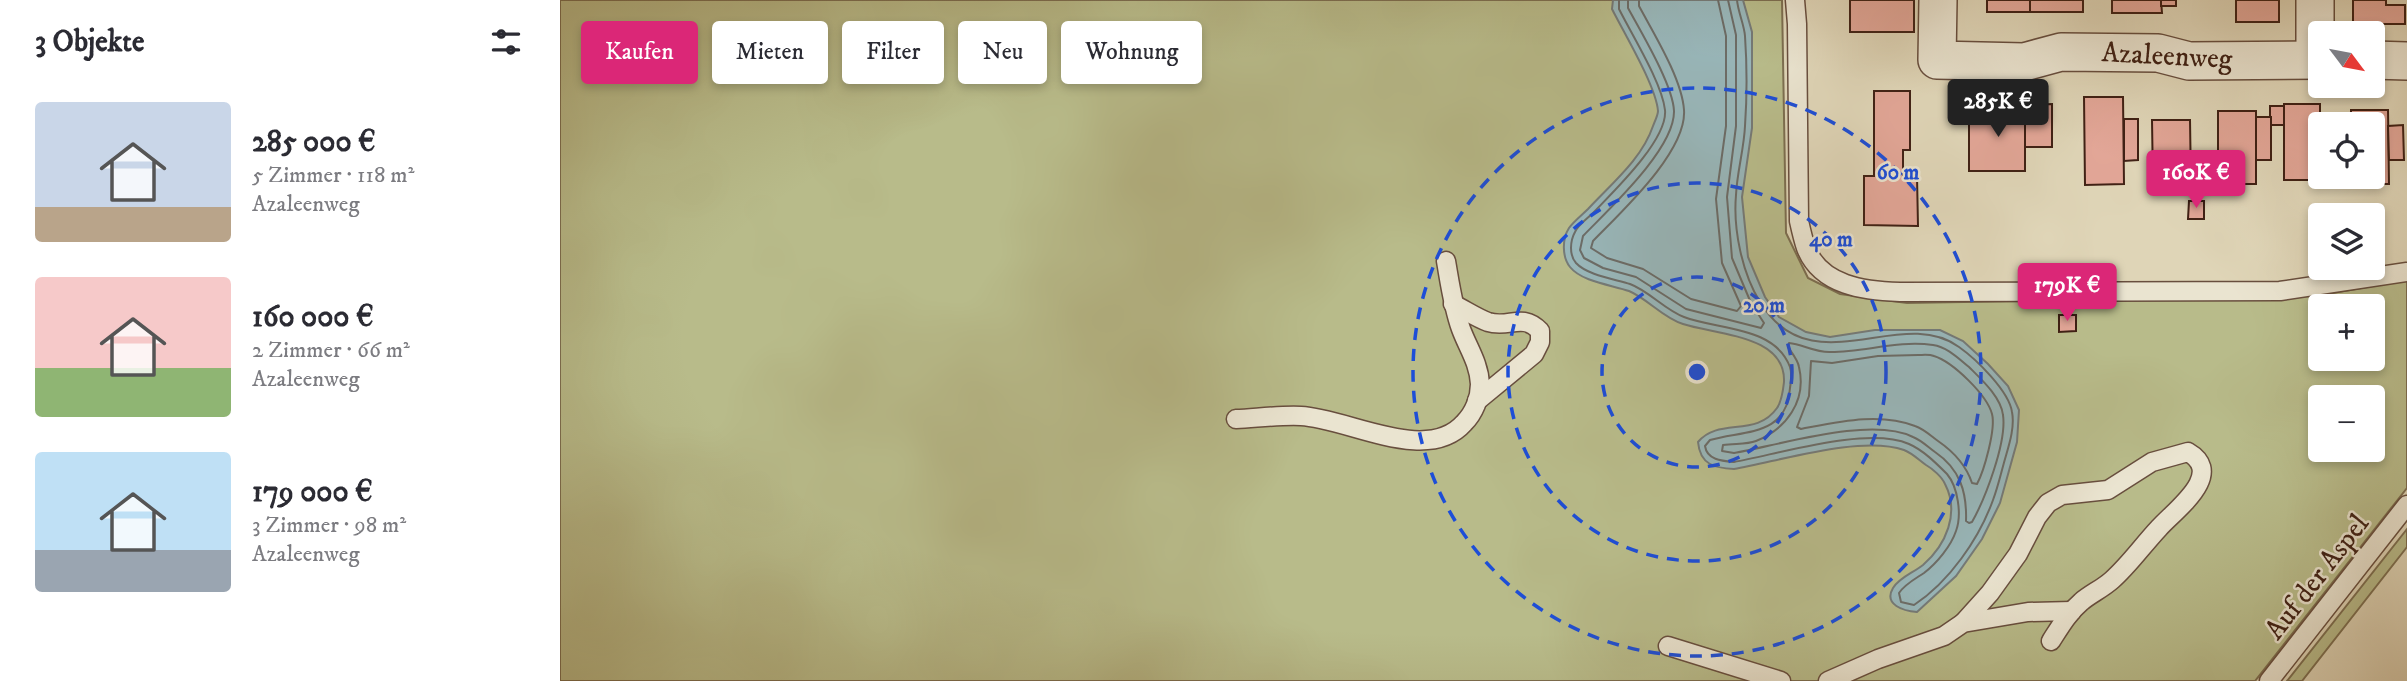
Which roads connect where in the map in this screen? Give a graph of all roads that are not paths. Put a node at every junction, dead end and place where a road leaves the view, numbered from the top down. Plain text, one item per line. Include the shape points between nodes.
1 (1795, 0) edge
2 (1938, 0) edge
3 (2315, 0) edge
4 (2316, 21) edge
5 (2308, 60) edge
6 (2385, 60) edge
7 (2407, 61) edge
8 (1446, 261) dead end
9 (2407, 272) edge
10 (1453, 304) junction
11 (1478, 401) junction
12 (1237, 419) dead end
13 (2407, 505) edge
14 (2072, 611) junction
15 (1963, 623) junction
16 (2051, 641) dead end
17 (1668, 646) dead end
18 (1781, 681) edge
19 (1828, 681) edge
20 (2269, 681) edge

1 - 9 lane via 1799,221 1807,250 1823,271 1847,285 1900,292 2280,291
2 - 5 street, Azaleenweg via 1937,60 2024,62 2061,52 2158,53 2189,61
3 - 4 street, Azaleenweg
6 - 7 street
8 - 10 lane
10 - 11 lane via 1478,370
10 - 11 lane via 1490,323 1525,320 1540,331 1534,354
11 - 12 lane via 1459,429 1432,440 1405,439 1301,416
13 - 20 lane, Auf der Aspel
14 - 15 lane via 2028,612
14 - 15 lane via 2111,581 2196,492 2201,466 2197,458 2188,452 2167,456 2108,490 2062,495 2048,503 2018,554
14 - 16 lane
15 - 19 lane via 1944,636
17 - 18 lane

